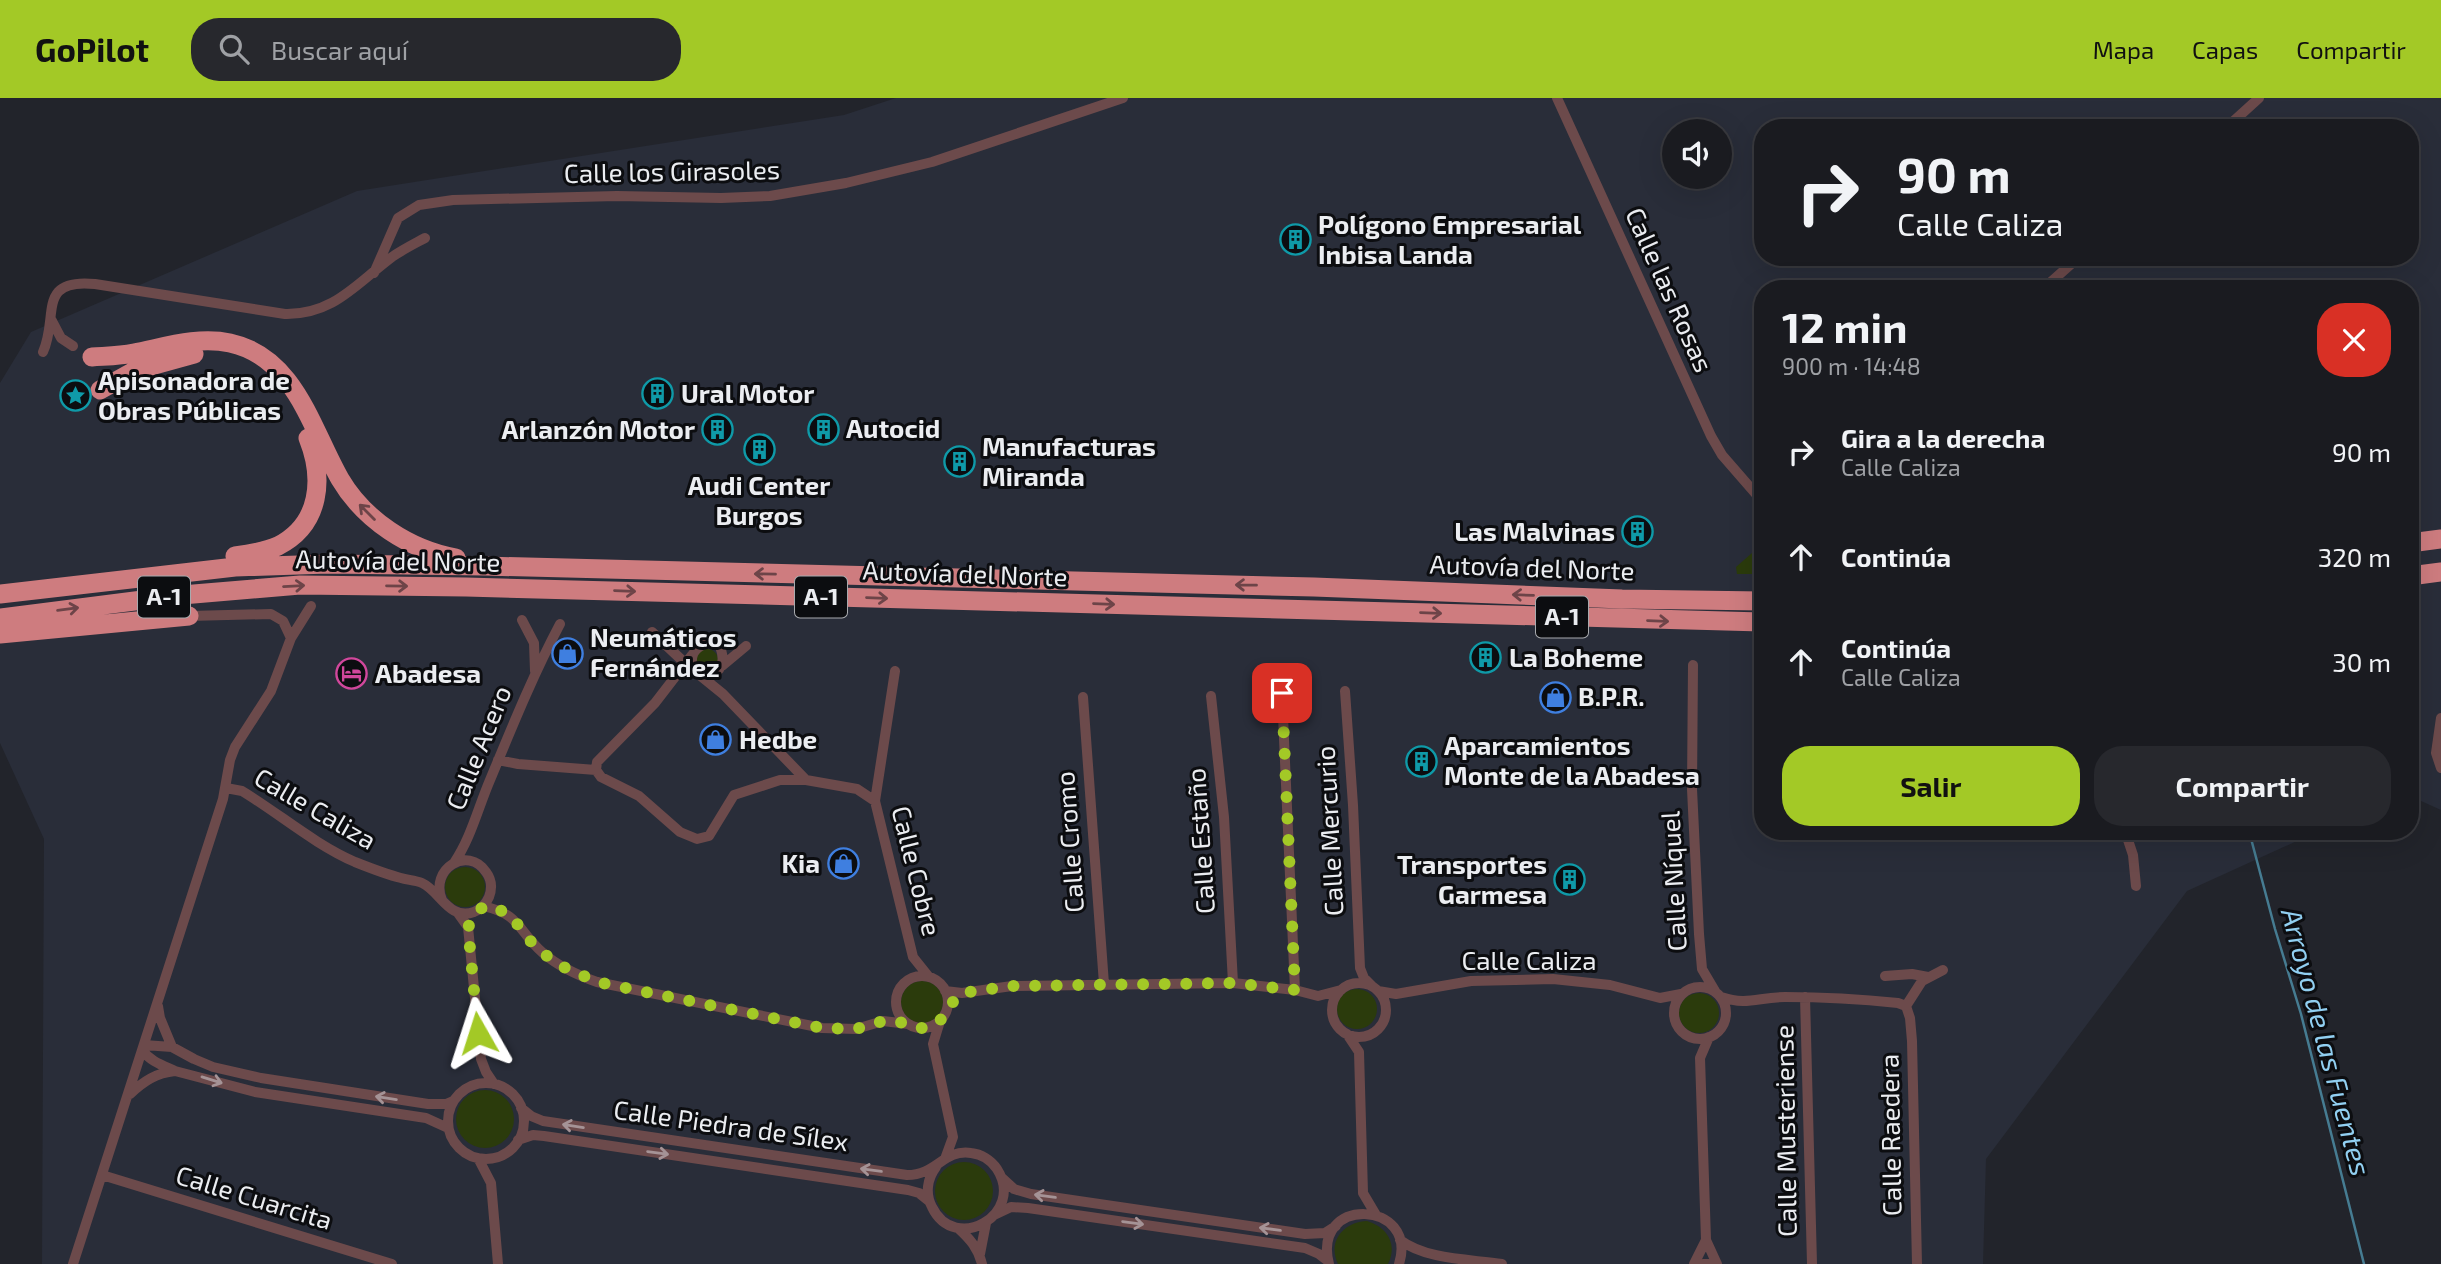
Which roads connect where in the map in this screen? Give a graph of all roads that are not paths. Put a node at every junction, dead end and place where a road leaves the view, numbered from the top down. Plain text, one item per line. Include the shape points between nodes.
1 (1123, 98) edge
2 (1557, 98) edge
3 (2259, 98) edge
4 (2236, 119) edge
5 (425, 238) dead end
6 (2069, 266) edge
7 (374, 272) junction
8 (2053, 280) edge
9 (49, 316) junction
10 (73, 346) dead end
11 (43, 352) dead end
12 (92, 357) dead end
13 (100, 390) dead end
14 (1754, 489) edge
15 (2441, 539) edge
16 (2419, 542) edge
17 (2441, 558) edge
18 (2419, 561) edge
19 (520, 567) junction
20 (185, 572) junction
21 (2441, 572) edge
22 (2419, 575) edge
23 (0, 594) edge
24 (1754, 601) edge
25 (311, 606) dead end
26 (189, 616) joint
27 (0, 618) edge
28 (522, 620) dead end
29 (1754, 622) edge
30 (559, 624) dead end
31 (652, 632) dead end
32 (0, 634) edge
33 (291, 638) junction
34 (746, 646) dead end
35 (689, 659) junction
36 (1693, 665) dead end
37 (720, 669) junction
38 (535, 671) junction
39 (895, 671) dead end
40 (699, 674) junction
41 (1345, 691) dead end
42 (1282, 693) dead end
43 (723, 694) junction
44 (1211, 696) dead end
45 (1083, 697) dead end
46 (2441, 718) edge
47 (785, 758) junction
48 (498, 760) junction
49 (2441, 768) edge
50 (596, 770) junction
51 (780, 780) junction
52 (807, 780) junction
53 (226, 788) junction
54 (875, 801) junction
55 (2128, 840) edge
56 (468, 842) junction
57 (454, 863) junction
58 (480, 866) junction
59 (441, 876) junction
60 (421, 883) junction
61 (2136, 886) dead end
62 (491, 887) junction
63 (442, 900) junction
64 (481, 908) junction
65 (500, 910) junction
66 (458, 913) junction
67 (468, 927) junction
68 (914, 957) junction
69 (1360, 968) junction
70 (1702, 969) junction
71 (1943, 970) dead end
72 (929, 976) junction
73 (1885, 976) dead end
74 (1928, 976) junction
75 (907, 980) junction
76 (1233, 983) junction
77 (1104, 984) junction
78 (1343, 988) junction
79 (1375, 989) junction
80 (1295, 990) junction
81 (945, 991) junction
82 (962, 993) junction
83 (1683, 993) junction
84 (1396, 994) junction
85 (1718, 994) junction
86 (1318, 996) junction
87 (1805, 997) junction
88 (1660, 998) junction
89 (895, 1001) junction
90 (158, 1002) junction
91 (1739, 1003) junction
92 (1906, 1006) junction
93 (947, 1008) junction
94 (1332, 1015) junction
95 (1385, 1016) junction
96 (1674, 1019) junction
97 (1725, 1019) junction
98 (883, 1021) junction
99 (940, 1021) junction
100 (913, 1026) junction
101 (1347, 1034) junction
102 (1370, 1034) junction
103 (1689, 1037) junction
104 (1709, 1037) junction
105 (933, 1044) junction
106 (172, 1046) junction
107 (143, 1047) junction
108 (1359, 1052) junction
109 (1700, 1058) junction
110 (481, 1059) junction
111 (175, 1071) junction
112 (494, 1084) junction
113 (468, 1087) junction
114 (128, 1096) junction
115 (453, 1101) junction
116 (521, 1108) junction
117 (448, 1128) junction
118 (953, 1137) junction
119 (518, 1140) junction
120 (972, 1153) junction
121 (501, 1156) junction
122 (478, 1158) junction
123 (940, 1163) junction
124 (102, 1175) junction
125 (1001, 1177) junction
126 (491, 1183) junction
127 (1363, 1193) junction
128 (929, 1201) junction
129 (1377, 1215) junction
130 (1348, 1216) junction
131 (990, 1219) junction
132 (1336, 1226) junction
133 (958, 1228) junction
134 (1401, 1240) junction
135 (1706, 1240) junction
136 (981, 1259) edge
137 (1328, 1263) edge
138 (73, 1264) edge
139 (392, 1264) edge
140 (499, 1264) edge
141 (1399, 1264) edge
142 (1502, 1264) edge
143 (1693, 1264) edge
144 (1717, 1264) edge
145 (1812, 1264) edge
146 (1917, 1264) edge

1 - 7 street, Calle los Girasoles via 932,162 770,196 453,200 419,205 398,218
2 - 14 street, Calle las Rosas via 1711,436
3 - 4 street
5 - 7 street
6 - 8 street
7 - 9 street via 345,296 301,315 78,283 58,291
9 - 10 street via 61,338
9 - 11 street
19 -> 12 highway via 440,555 385,528 341,481 279,368 251,350 228,342 201,342
13 - 20 highway via 146,367 219,352 264,368 305,429 317,466 317,493 313,509 295,535 263,551 208,561
15 - 16 highway
17 - 18 highway
19 - 20 highway, Autovía del Norte / A-1 via 302,564
24 -> 19 highway, Autovía del Norte / A-1
20 - 23 highway, Autovía del Norte / A-1
21 - 22 highway
25 - 33 street
26 - 32 highway
26 - 33 street via 271,614 283,621
27 -> 29 highway, Autovía del Norte / A-1 via 300,585
28 - 38 street, Calle Acero via 534,643
30 - 38 street, Calle Acero
31 - 35 street
33 - 53 street via 271,691 235,747
34 - 37 street
35 - 37 street via 699,646 715,642 724,656
35 - 40 street
35 - 50 street via 655,703 597,762
36 - 70 street, Calle Níquel via 1692,789
37 - 40 street via 711,677
37 - 43 street via 717,682
38 - 48 street, Calle Acero
39 - 54 street, Calle Cobre
40 - 43 street
41 - 69 street, Calle Mercurio
42 - 80 street
43 - 47 street
44 - 76 street, Calle Estaño via 1224,817
45 - 77 street, Calle Cromo
46 - 49 street via 2436,753
47 - 51 street
47 - 52 street
48 - 50 street
48 - 56 street, Calle Acero
50 - 51 street via 639,796 680,832 697,839 709,836 734,795
51 - 52 street
52 - 54 street via 857,789
53 - 60 street, Calle Caliza via 242,791 343,856
53 - 90 street
54 - 68 street, Calle Cobre
55 - 61 street
56 - 57 street, Calle Acero
56 - 58 street, Calle Acero
57 - 58 street via 470,861
57 - 59 street
58 - 62 street
59 - 60 street
59 - 63 street
60 - 63 street, Calle Caliza
62 - 64 street
62 - 65 street
63 - 66 street
64 - 65 street
64 - 66 street
64 - 67 street
65 - 98 street via 555,963 597,982 822,1028 856,1029
66 - 67 street
67 - 110 street
68 - 72 street, Calle Cobre
68 - 75 street, Calle Cobre
69 - 78 street
69 - 79 street
70 - 83 street, Calle Níquel via 1697,981
70 - 85 street, Calle Níquel
71 - 74 street
72 - 75 street
72 - 81 street
73 - 74 street
74 - 92 street
75 - 89 street
76 - 77 street
76 - 80 street
77 - 82 street via 1012,986
78 - 79 street via 1358,983
78 - 86 street
78 - 94 street via 1334,999
79 - 84 street, Calle Caliza
79 - 95 street via 1385,1005
80 - 86 street
81 - 82 street
81 - 93 street
82 - 93 street
83 - 85 street via 1699,986
83 - 88 street, Calle Caliza
83 - 96 street via 1674,1005
84 - 88 street, Calle Caliza via 1471,981 1553,979 1610,985
84 - 95 street
85 - 91 street
85 - 97 street
86 - 94 street
87 - 91 street
87 - 92 street
87 - 145 street, Calle Musteriense
88 - 96 street
89 - 98 street
89 - 100 street via 898,1014
90 - 106 street
90 - 107 street
91 - 97 street
92 - 146 street, Calle Raedera via 1912,1041
93 - 99 street
94 - 101 street
95 - 102 street
96 - 103 street
97 - 104 street
98 - 100 street
99 - 100 street via 927,1028
99 - 105 street
100 - 105 street
101 - 102 street
101 - 108 street
102 - 108 street
103 - 104 street
103 - 109 street
104 - 109 street
105 - 118 street
106 - 107 street
115 -> 106 street via 428,1104 281,1082 213,1067
107 - 111 street via 147,1057
107 - 114 street
108 - 127 street
109 - 135 street
110 - 112 street
110 - 113 street
111 - 114 street via 145,1080
111 -> 117 street via 255,1091 426,1118
112 - 113 street
112 - 116 street via 510,1092
113 - 115 street
114 - 124 street
115 - 117 street
116 - 119 street via 524,1122
123 -> 116 street, Calle Piedra de Sílex via 921,1175 894,1173 543,1121
117 - 122 street via 460,1149
118 - 120 street
118 - 123 street
119 - 121 street
119 -> 128 street, Calle Piedra de Sílex via 544,1136 908,1190
120 - 123 street via 958,1153
120 - 125 street via 990,1161
121 - 122 street
121 - 126 street
122 - 126 street
123 - 128 street via 928,1186
124 - 138 street
124 - 139 street, Calle Cuarcita
125 - 131 street via 1002,1200
132 -> 125 street via 1325,1233 1305,1234 1059,1198 1014,1189
126 - 140 street
127 - 129 street
127 - 130 street
128 - 133 street via 940,1219
129 - 130 street
129 - 134 street
130 - 132 street
131 - 133 street via 971,1228
131 - 136 street
131 -> 137 street via 1011,1207 1028,1208 1304,1248
132 - 137 street via 1326,1249
133 - 136 street
134 - 141 street
134 - 142 street via 1424,1252
135 - 143 street
135 - 144 street

